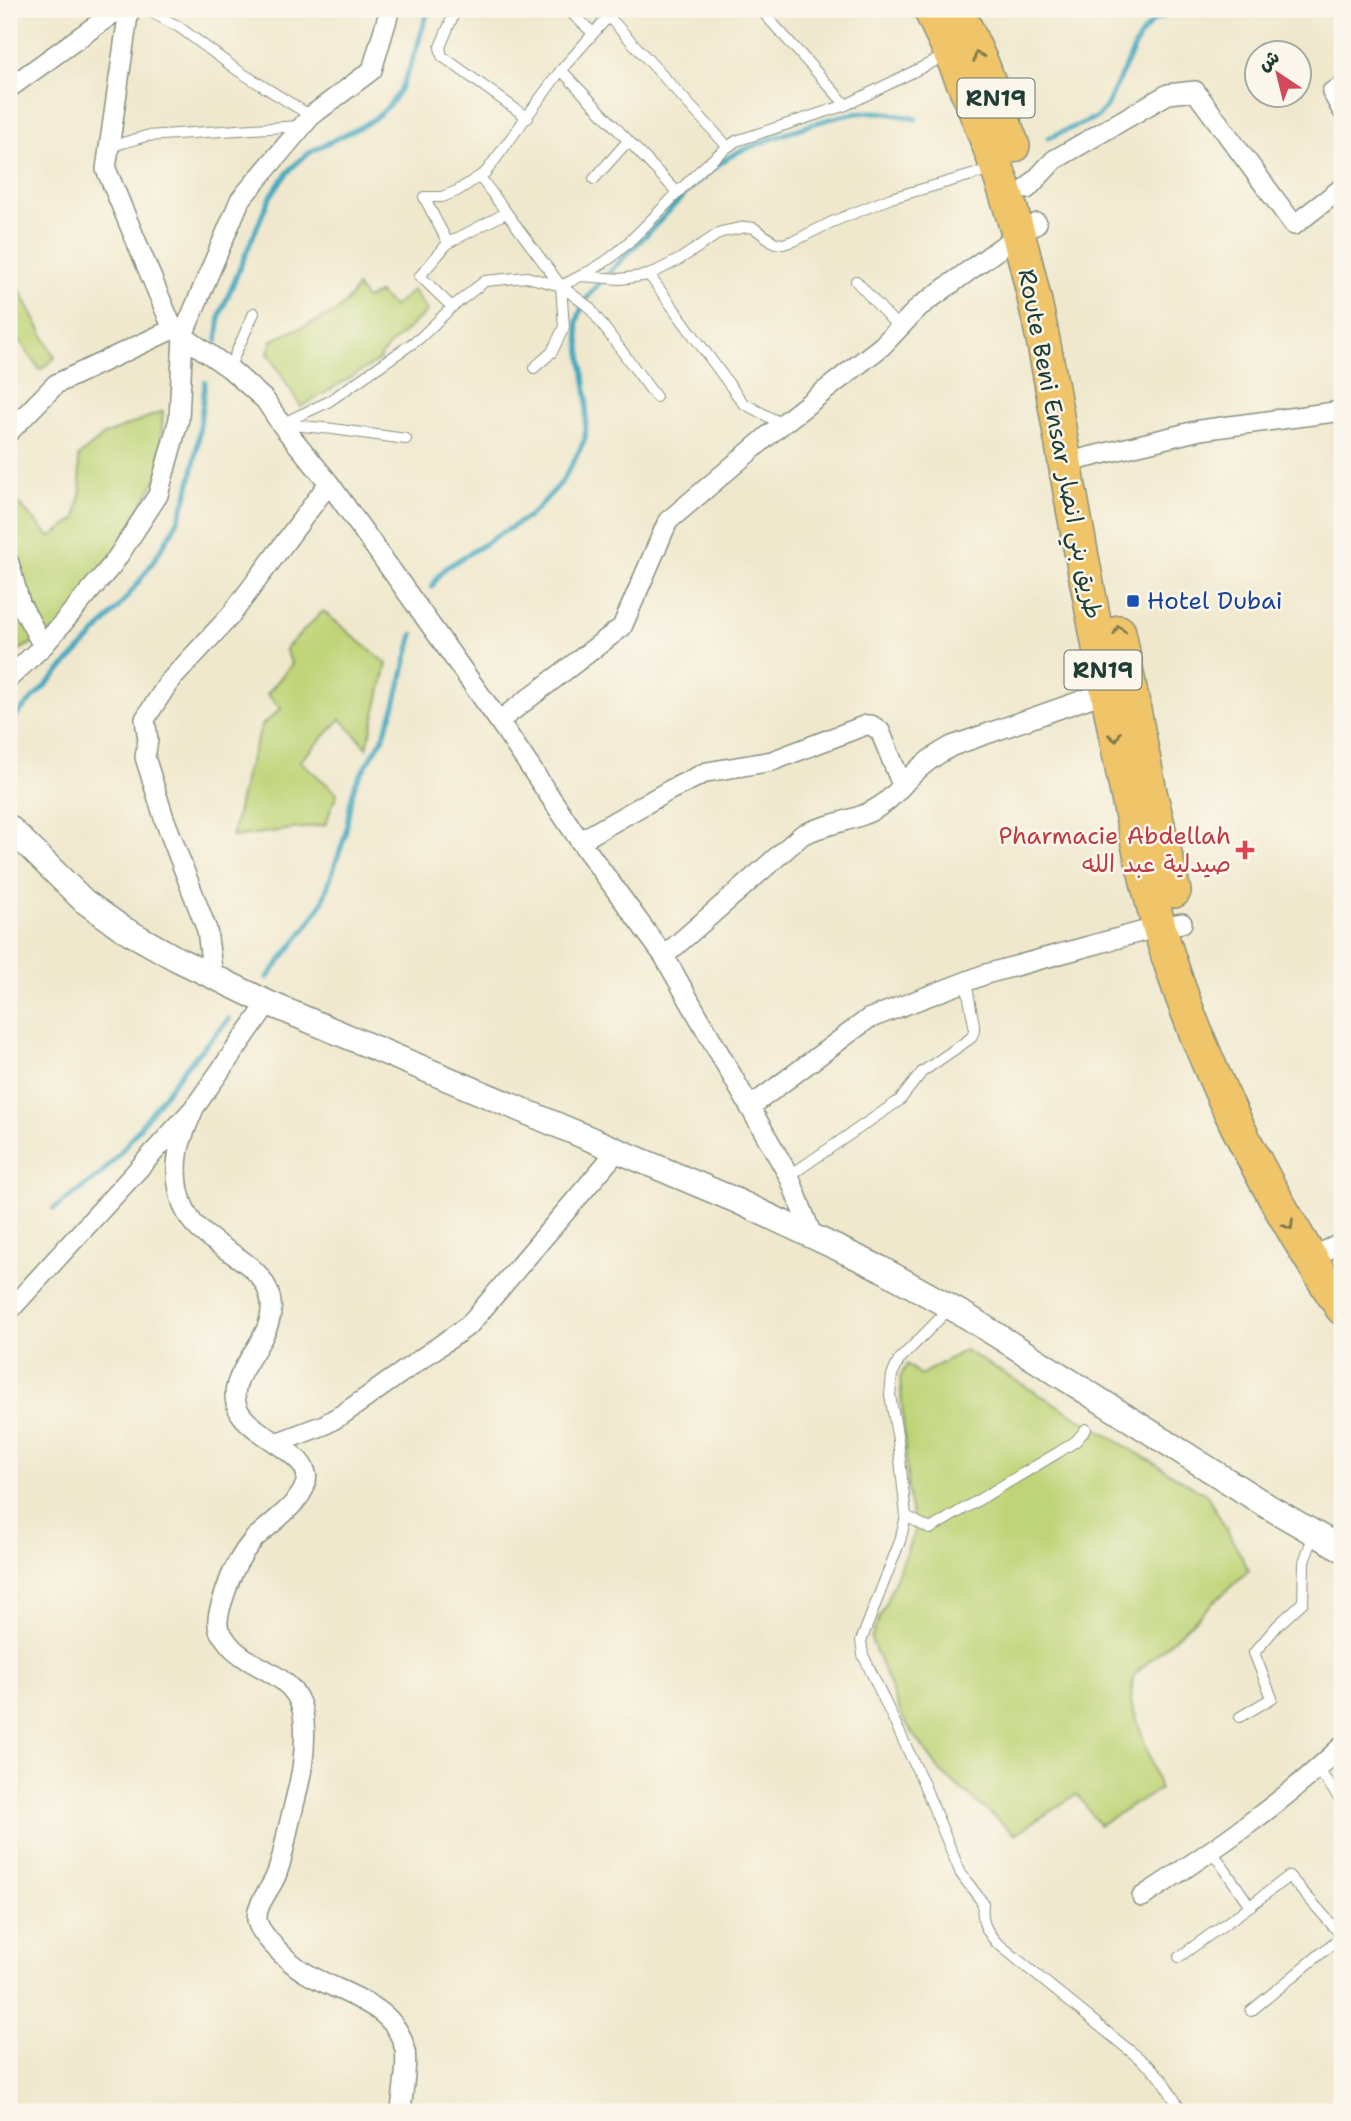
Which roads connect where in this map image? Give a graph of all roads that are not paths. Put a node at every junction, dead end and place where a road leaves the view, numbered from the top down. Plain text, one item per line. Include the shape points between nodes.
1 (119, 9) edge
2 (129, 9) edge
3 (146, 9) edge
4 (390, 9) edge
5 (456, 9) edge
6 (567, 9) edge
7 (760, 9) edge
8 (930, 9) edge
9 (957, 9) edge
10 (611, 12) edge
11 (593, 33) junction
12 (951, 53) junction
13 (561, 70) junction
14 (1342, 87) edge
15 (9, 88) edge
16 (846, 105) junction
17 (1342, 110) edge
18 (527, 118) junction
19 (307, 121) junction
20 (628, 141) junction
21 (109, 147) junction
22 (727, 147) junction
23 (997, 167) junction
24 (480, 177) junction
25 (594, 179) dead end
26 (1342, 188) edge
27 (1027, 189) junction
28 (677, 192) junction
29 (506, 213) junction
30 (1028, 229) junction
31 (448, 243) junction
32 (649, 275) junction
33 (580, 276) junction
34 (856, 281) dead end
35 (561, 286) junction
36 (452, 307) junction
37 (254, 313) dead end
38 (899, 328) junction
39 (178, 332) junction
40 (229, 368) junction
41 (534, 368) dead end
42 (656, 397) dead end
43 (1342, 411) edge
44 (281, 424) junction
45 (782, 424) junction
46 (9, 432) edge
47 (406, 439) dead end
48 (1075, 461) junction
49 (329, 483) junction
50 (9, 563) edge
51 (43, 646) junction
52 (9, 678) edge
53 (1118, 687) junction
54 (499, 721) junction
55 (902, 785) junction
56 (9, 827) edge
57 (580, 841) junction
58 (1170, 925) junction
59 (664, 956) junction
60 (213, 977) junction
61 (966, 982) junction
62 (268, 1003) junction
63 (750, 1107) junction
64 (194, 1108) junction
65 (618, 1150) junction
66 (789, 1176) junction
67 (813, 1237) junction
68 (1331, 1254) edge
69 (951, 1307) junction
70 (1342, 1308) edge
71 (9, 1311) edge
72 (1086, 1429) dead end
73 (276, 1443) junction
74 (906, 1516) junction
75 (1315, 1533) junction
76 (1342, 1549) edge
77 (1240, 1717) dead end
78 (1342, 1746) edge
79 (1318, 1769) junction
80 (1342, 1802) edge
81 (1212, 1851) junction
82 (1142, 1896) dead end
83 (1250, 1906) junction
84 (1342, 1936) edge
85 (1179, 1957) dead end
86 (1251, 2011) dead end
87 (401, 2112) edge
88 (1182, 2112) edge

1 - 15 street
2 - 21 street
3 - 19 lane via 179,27
4 - 19 street via 372,70
5 - 18 lane via 440,47 442,56
6 - 11 lane
7 - 16 lane
8 - 12 highway, Route Beni Ensar طريق بني انصار / RN19
27 -> 9 highway, Route Beni Ensar طريق بني انصار / RN19 via 995,96
10 - 11 lane
10 - 22 lane
11 - 13 lane
12 - 16 lane
12 - 23 highway, Route Beni Ensar طريق بني انصار / RN19
13 - 18 lane
13 - 20 lane
14 - 17 street via 1332,92
16 - 22 lane
18 - 24 lane
19 - 21 lane via 146,136
19 - 39 street via 240,200
20 - 25 lane
20 - 28 lane
21 - 39 street via 106,169
22 - 28 lane
23 - 30 highway, Route Beni Ensar طريق بني انصار / RN19
23 - 32 lane via 891,198 783,244 754,228 721,232
24 - 29 lane
24 - 31 lane via 442,197 424,197
26 - 27 street via 1294,225 1195,91 1168,94 1088,140 1054,160
27 - 30 highway, Route Beni Ensar طريق بني انصار / RN19
28 - 33 lane via 620,250
29 - 31 lane
29 - 35 lane
30 - 38 street via 919,307
30 - 48 highway, Route Beni Ensar طريق بني انصار / RN19 via 1047,361
31 - 36 lane via 420,276
32 - 33 lane via 620,279
32 - 45 lane via 743,403
33 - 35 lane
34 - 38 lane
35 - 36 lane via 527,277 485,281
35 - 41 lane via 564,327 552,352
35 - 42 lane via 589,307
36 - 44 lane via 420,338 328,402
37 - 40 lane
38 - 45 street
39 - 40 street
39 - 46 street via 56,384
39 - 51 street via 179,419 158,495 113,564
40 - 44 street via 265,400
43 - 48 street via 1200,430
44 - 47 lane
44 - 49 street
45 - 54 street via 668,521 622,627
48 - 53 highway, Route Beni Ensar طريق بني انصار / RN19
49 - 54 street
49 - 60 street via 231,615 169,682 145,719 145,757 207,930
50 - 51 street via 20,603
51 - 52 street
53 - 55 street via 953,746
53 - 58 highway, Route Beni Ensar طريق بني انصار / RN19 via 1125,789
54 - 57 street
55 - 57 street via 880,731 866,725 772,761 707,772
55 - 59 street via 869,813 802,835
56 - 60 street via 84,901 122,928
57 - 59 street
58 - 61 street
58 - 68 highway, Route Beni Ensar طريق بني انصار / RN19 via 1188,1014 1223,1098 1264,1180
59 - 63 street
60 - 62 street
61 - 63 street via 868,1019
61 - 66 lane via 974,1025 971,1038 922,1072 900,1100
62 - 64 street
62 - 65 street
63 - 66 street
64 - 71 street
64 - 73 street via 179,1149 180,1194 197,1228 253,1269 268,1287 271,1324 239,1377 233,1397 248,1423
65 - 67 street
65 - 73 street via 469,1325 343,1414
66 - 67 street
67 - 69 street
68 - 70 highway, Route Beni Ensar طريق بني انصار / RN19
69 - 74 lane via 899,1360 892,1374 890,1395
69 - 75 street
72 - 74 lane via 1059,1452 930,1528
73 - 87 street via 299,1461 306,1472 306,1486 254,1540 231,1573 218,1615 219,1629 232,1649 282,1678 296,1695 304,1717 305,1762 277,1875 257,1912 258,1924 280,1953 304,1972 374,2007 389,2020 405,2052
74 - 88 lane via 861,1641 863,1655 961,1874 983,1903 981,1919 986,1930 1150,2067
75 - 76 street
75 - 77 lane via 1304,1562 1303,1602 1254,1653 1272,1698
78 - 79 street
79 - 80 lane
79 - 81 street
81 - 82 street
81 - 83 lane
83 - 84 lane via 1289,1876
83 - 85 lane
84 - 86 lane

